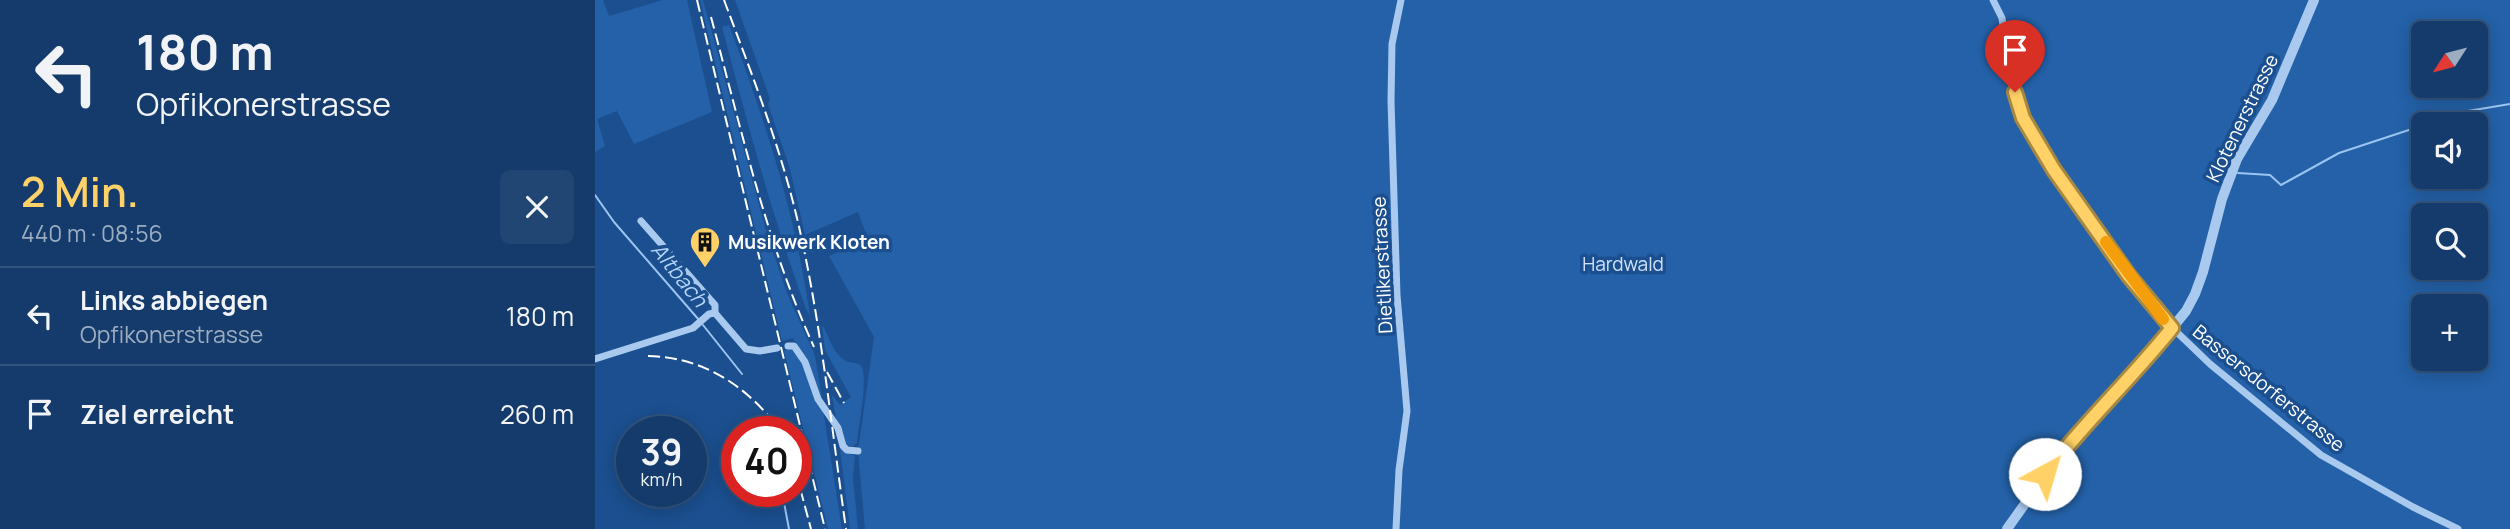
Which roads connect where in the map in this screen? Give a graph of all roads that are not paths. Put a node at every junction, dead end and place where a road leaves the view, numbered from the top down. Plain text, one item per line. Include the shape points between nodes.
1 (1401, 0) edge
2 (1993, 0) edge
3 (2314, 0) edge
4 (641, 221) dead end
5 (715, 313) junction
6 (2172, 328) junction
7 (788, 345) dead end
8 (778, 348) dead end
9 (595, 359) edge
10 (858, 451) dead end
11 (1397, 529) edge
12 (2007, 529) edge
13 (2458, 529) edge

1 - 11 street, Dietlikerstrasse via 1392,44 1391,102 1397,295 1407,411
2 - 6 street, Bassersdorferstrasse via 2002,18 2008,65 2023,118 2054,170
3 - 6 street, Klotenerstrasse via 2272,100 2238,159 2195,294
4 - 5 street via 715,305
5 - 8 street via 746,349
5 - 9 street via 695,326
6 - 12 street, Klotenerstrasse via 2056,460
6 - 13 street, Bassersdorferstrasse via 2321,455
7 - 10 street via 803,359 843,446

